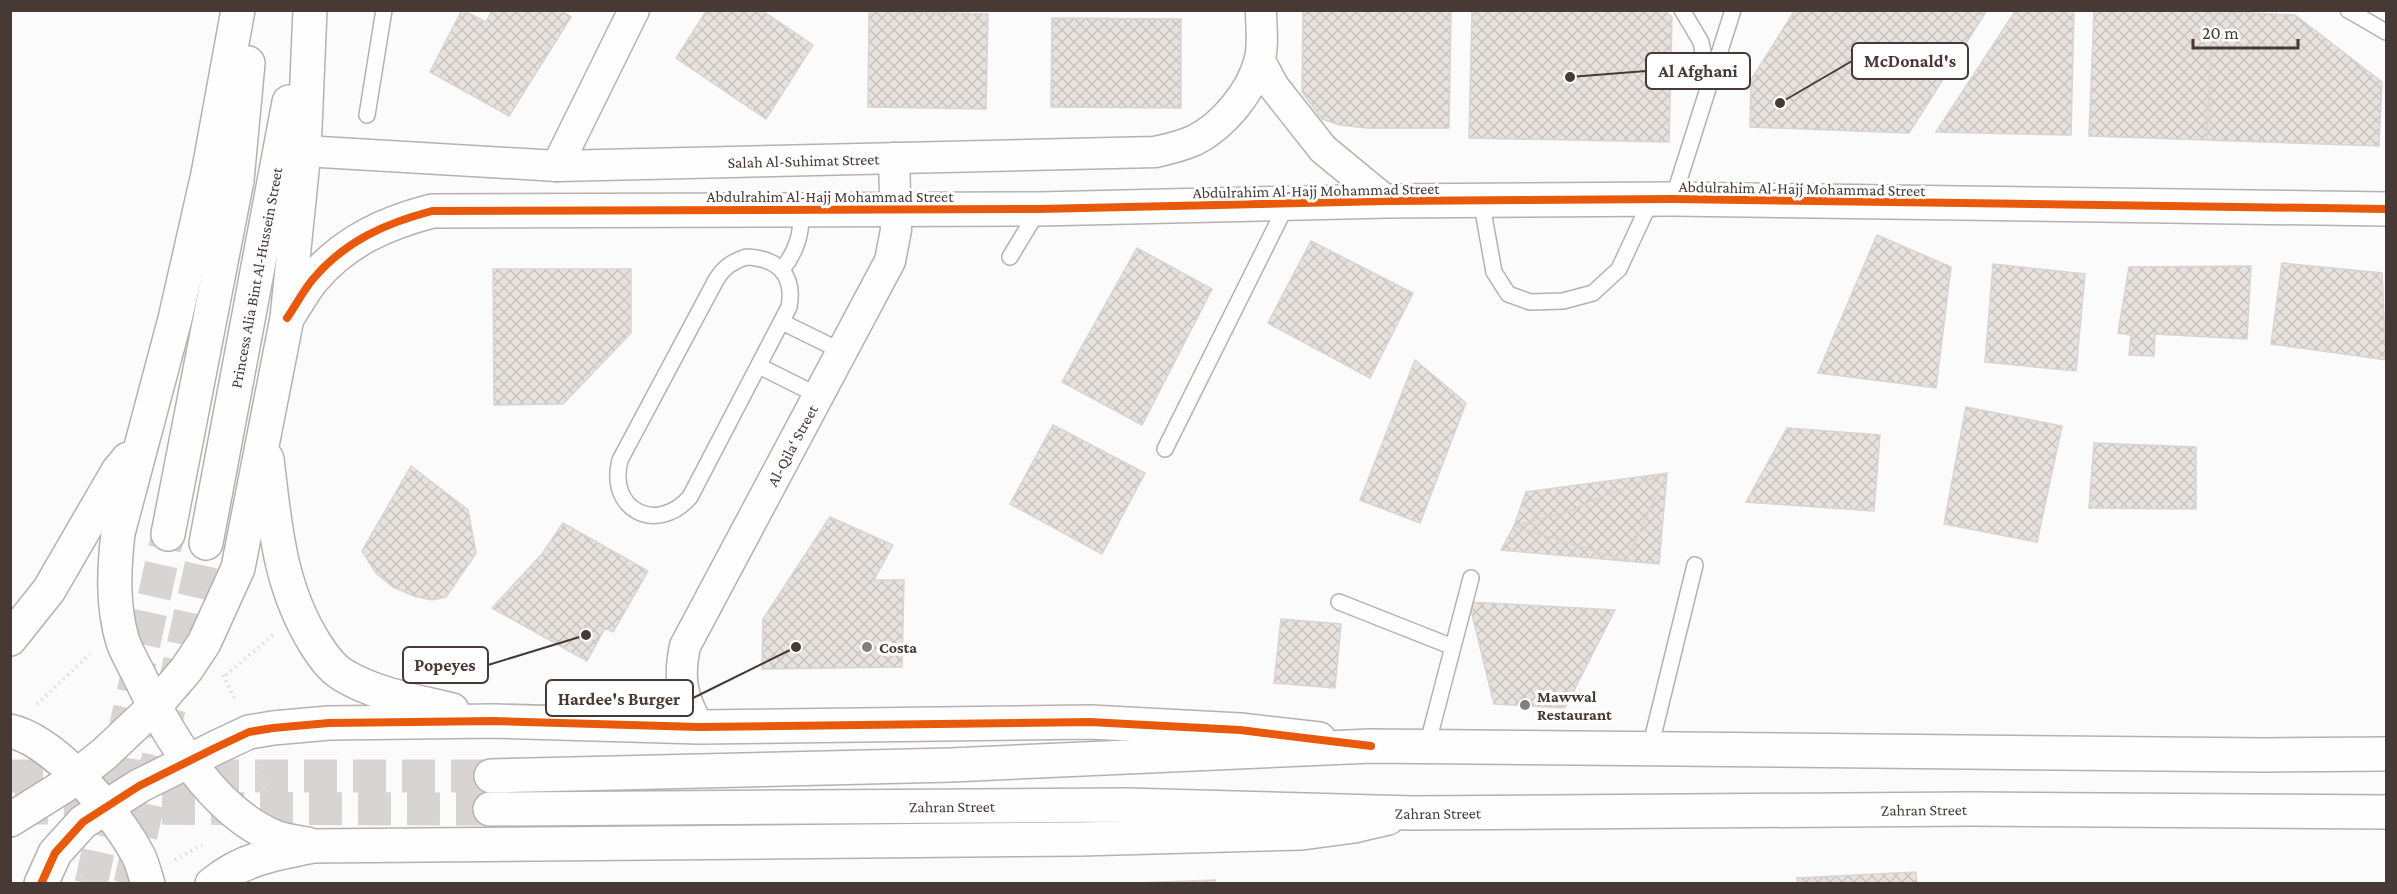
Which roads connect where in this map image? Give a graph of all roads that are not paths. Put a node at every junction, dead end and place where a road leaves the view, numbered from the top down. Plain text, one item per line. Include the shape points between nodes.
1 (238, 10) edge
2 (253, 10) edge
3 (300, 10) edge
4 (310, 10) edge
5 (384, 10) edge
6 (634, 10) edge
7 (1261, 10) edge
8 (1682, 10) edge
9 (1732, 10) edge
10 (2348, 10) edge
11 (2386, 32) edge
12 (1260, 61) junction
13 (1709, 84) junction
14 (368, 115) dead end
15 (304, 151) junction
16 (894, 158) junction
17 (557, 166) junction
18 (1662, 199) junction
19 (1481, 200) junction
20 (1386, 201) junction
21 (1287, 204) junction
22 (895, 208) junction
23 (801, 209) junction
24 (1039, 209) junction
25 (2386, 209) edge
26 (1010, 257) dead end
27 (782, 270) junction
28 (287, 318) junction
29 (782, 322) junction
30 (841, 351) junction
31 (759, 366) junction
32 (817, 395) junction
33 (264, 434) junction
34 (140, 444) junction
35 (1165, 449) dead end
36 (168, 534) tunnel mouth
37 (206, 543) tunnel mouth
38 (1695, 565) dead end
39 (1471, 579) dead end
40 (1340, 602) dead end
41 (10, 639) edge
42 (1454, 647) junction
43 (155, 706) junction
44 (495, 722) junction
45 (699, 726) junction
46 (10, 731) edge
47 (1371, 746) junction
48 (1427, 746) junction
49 (1650, 748) junction
50 (2386, 754) edge
51 (189, 762) junction
52 (77, 776) junction
53 (491, 776) tunnel mouth
54 (106, 807) junction
55 (490, 809) tunnel mouth
56 (2386, 812) edge
57 (1412, 813) junction
58 (10, 820) edge
59 (313, 846) junction
60 (41, 884) edge
61 (148, 884) edge
62 (212, 884) edge

1 - 34 street via 208,174 175,319
2 - 36 street via 237,180
3 - 37 street, Princess Alia Bint Al-Hussein Street via 294,78
4 - 15 street
5 - 14 lane
6 - 17 street
7 - 12 street, Salah Al-Suhimat Street
8 - 13 lane via 1701,42
9 - 13 lane
10 - 11 lane
12 - 16 street, Salah Al-Suhimat Street via 1247,89 1213,129 1175,147 1155,152
12 - 20 street, Salah Al-Suhimat Street via 1274,87 1323,149
13 - 18 lane
15 - 17 street, Salah Al-Suhimat Street
15 - 28 street
16 - 17 street, Salah Al-Suhimat Street
16 - 22 street, Al-Qila‘ Street
18 - 19 street, Abdulrahim Al-Hajj Mohammad Street
18 - 19 lane via 1619,269 1593,293 1563,301 1530,302 1508,294 1494,272
18 - 25 street, Abdulrahim Al-Hajj Mohammad Street
19 - 20 street, Abdulrahim Al-Hajj Mohammad Street
20 - 21 street, Abdulrahim Al-Hajj Mohammad Street
21 - 24 street, Abdulrahim Al-Hajj Mohammad Street
21 - 35 lane
22 - 23 street, Abdulrahim Al-Hajj Mohammad Street
22 - 24 street, Abdulrahim Al-Hajj Mohammad Street
22 - 30 street, Al-Qila‘ Street via 896,230 890,261
23 - 27 lane via 799,242
23 - 28 street, Abdulrahim Al-Hajj Mohammad Street via 432,211 399,220 338,253 312,280
24 - 26 lane
27 - 29 lane via 791,295
27 - 31 lane via 772,262 746,257 723,269 716,280 620,460 617,486 632,508 657,516 682,507
28 - 33 street
29 - 30 lane
29 - 31 lane
30 - 32 street, Al-Qila‘ Street
31 - 32 lane
32 - 45 street, Al-Qila‘ Street via 685,646 682,688
33 - 43 street via 238,568 204,643
33 - 44 street via 283,569 295,608 325,659 342,674 379,692
34 - 41 street via 118,471 49,590
34 - 43 street via 118,533 116,606 123,642
38 - 49 lane
39 - 42 lane
40 - 42 lane
42 - 48 lane
43 - 51 street
43 - 52 street
44 - 45 street
44 - 51 street via 329,723 273,728 249,732
45 - 47 street via 1133,723 1240,730
46 - 52 street via 35,742
47 - 48 street
47 - 53 street via 951,765
48 - 49 street
49 - 50 street
51 - 54 street
51 - 59 street via 220,798 248,821 276,838
52 - 54 street
52 - 58 street
54 - 60 street via 83,822 55,853
54 - 61 street via 140,858
55 - 57 street, Zahran Street via 1125,805
56 - 57 street, Zahran Street via 1948,809
57 - 59 street via 1302,833 1210,836
59 - 62 street via 244,862

